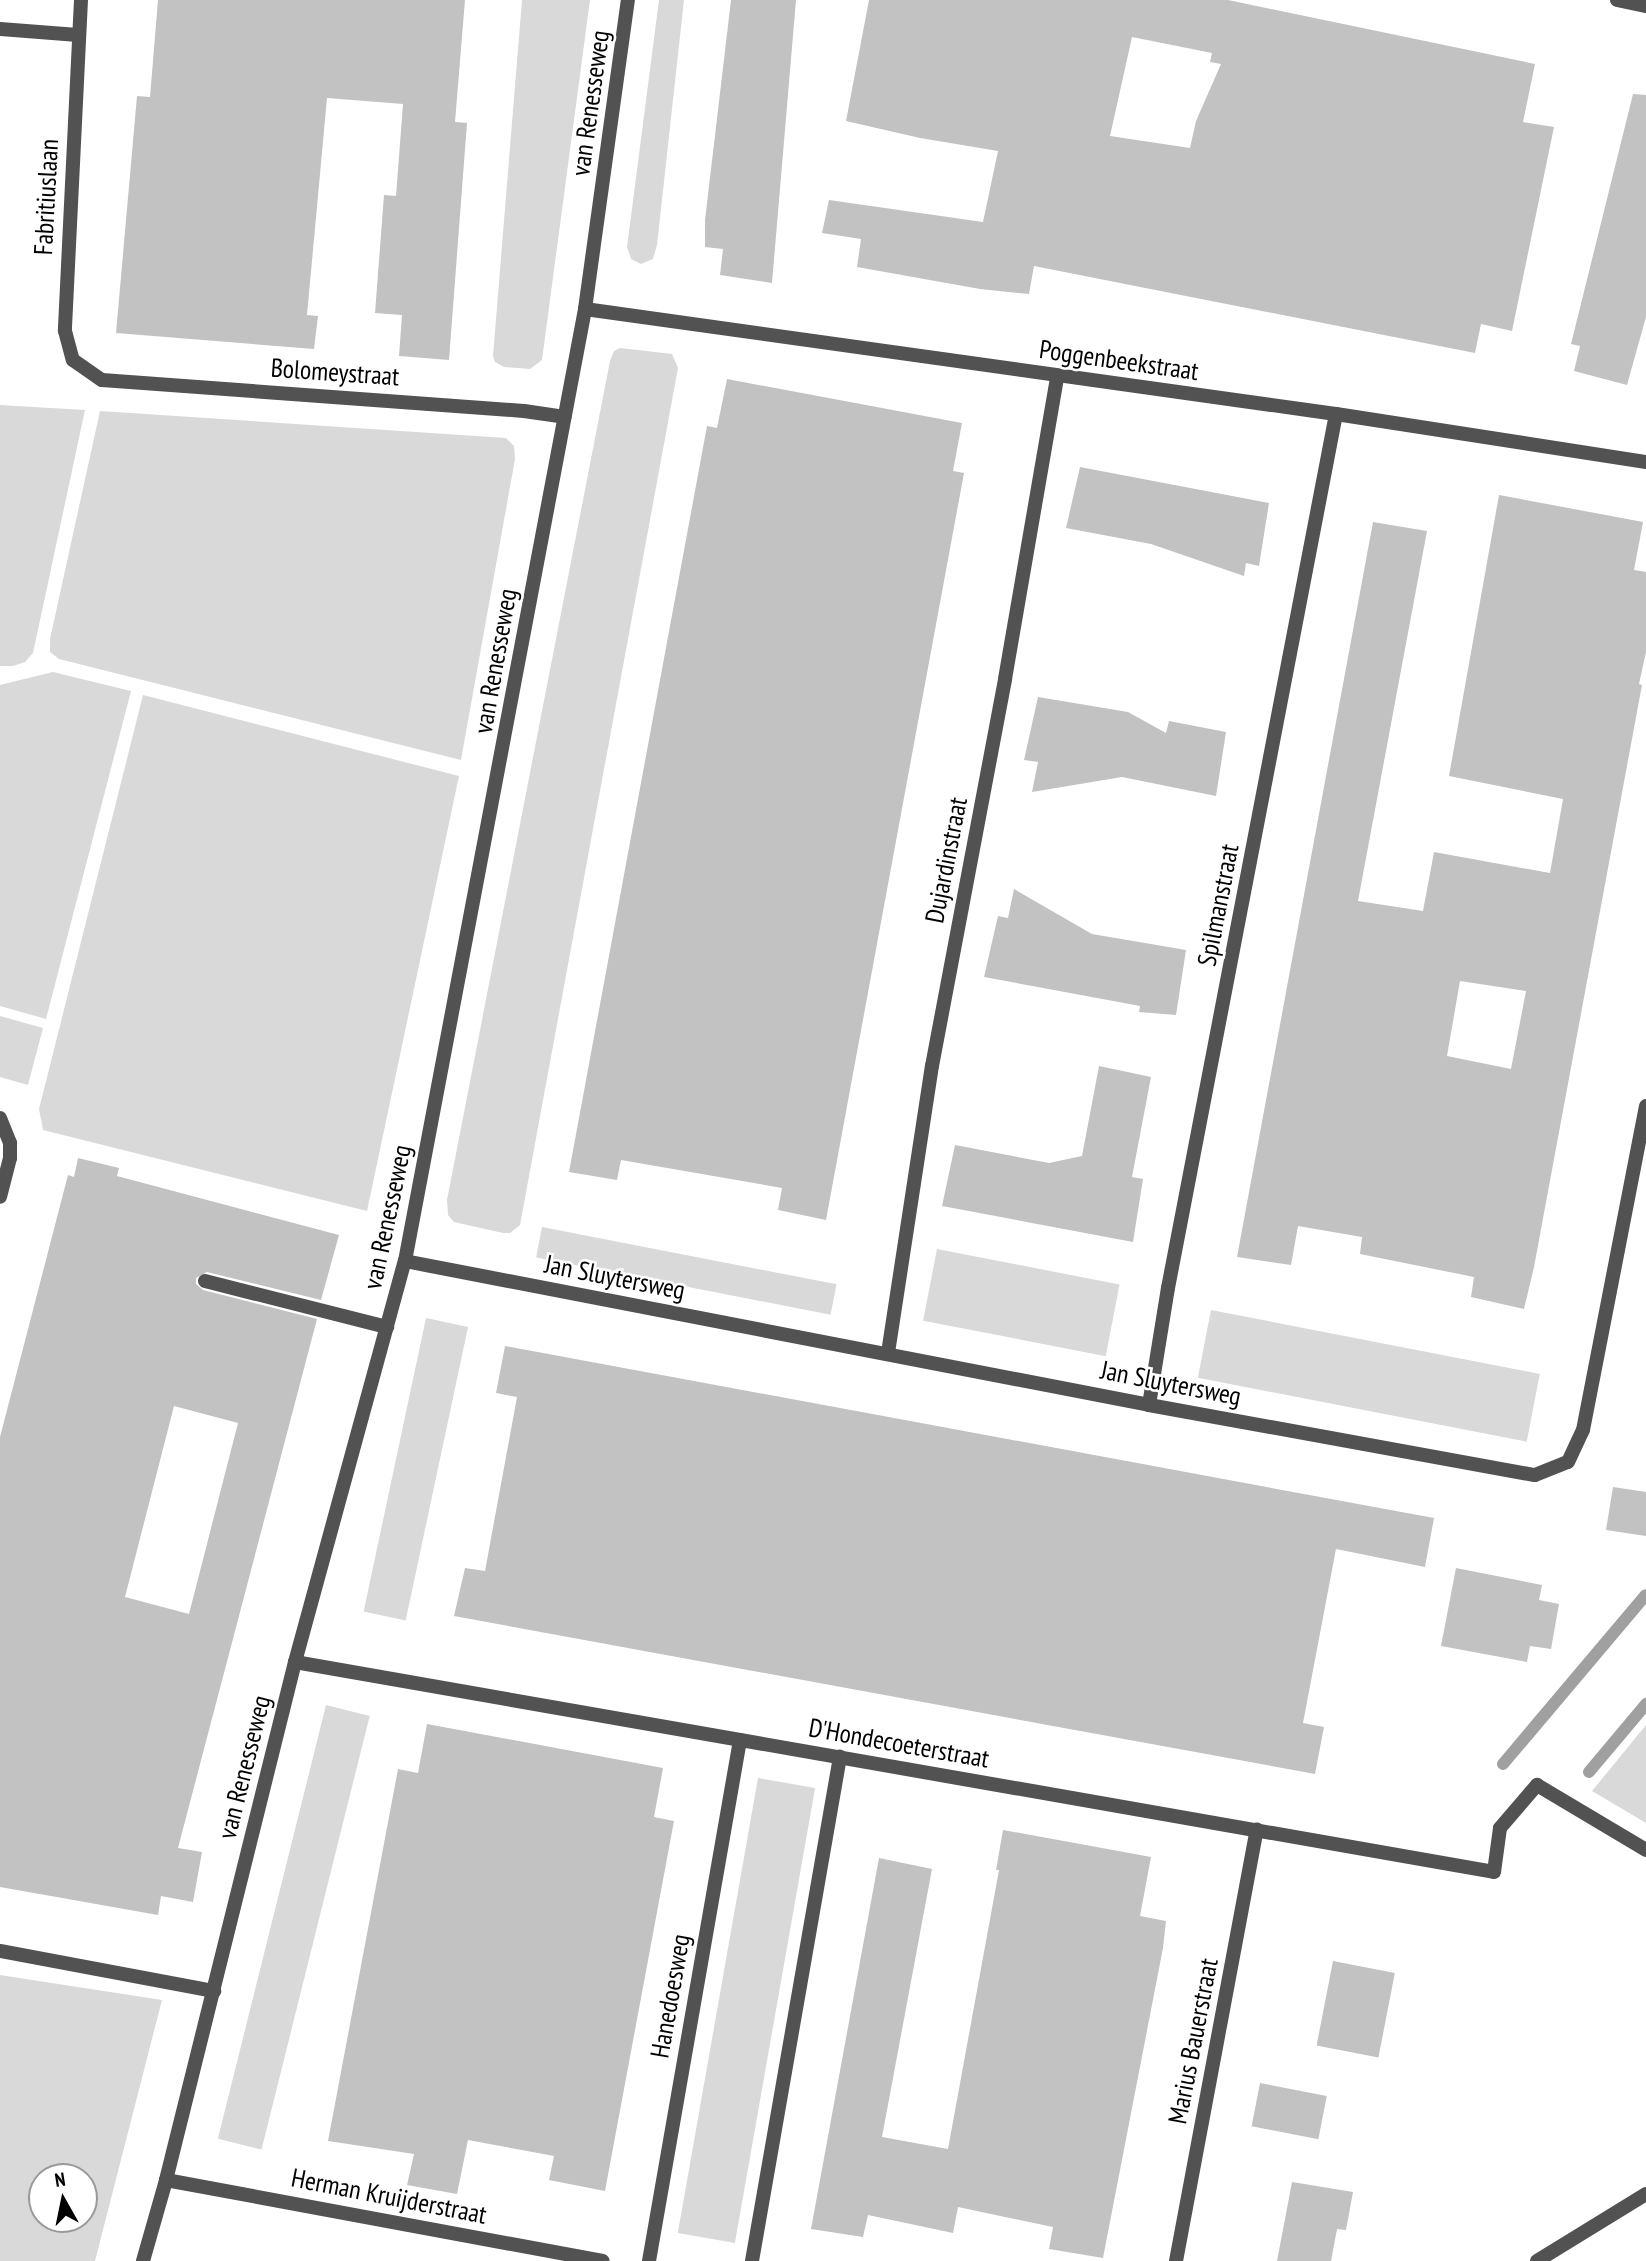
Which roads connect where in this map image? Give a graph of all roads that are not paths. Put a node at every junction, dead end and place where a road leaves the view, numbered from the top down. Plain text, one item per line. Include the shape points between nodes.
1 (81, 0) edge
2 (628, 0) edge
3 (1618, 0) edge
4 (1646, 6) edge
5 (0, 29) edge
6 (78, 35) junction
7 (585, 309) junction
8 (1057, 377) junction
9 (102, 380) joint
10 (1336, 414) junction
11 (565, 417) junction
12 (1646, 462) edge
13 (1646, 1106) edge
14 (3, 1123) edge
15 (0, 1197) edge
16 (405, 1261) junction
17 (205, 1281) dead end
18 (387, 1327) junction
19 (888, 1353) junction
20 (1149, 1405) junction
21 (295, 1662) junction
22 (740, 1740) junction
23 (840, 1757) junction
24 (1257, 1830) junction
25 (1646, 1850) edge
26 (0, 1951) edge
27 (214, 1991) junction
28 (166, 2180) junction
29 (1646, 2194) edge
30 (143, 2261) edge
31 (603, 2261) edge
32 (649, 2261) edge
33 (752, 2261) edge
34 (1177, 2261) edge
35 (1537, 2261) edge

1 - 6 street, Fabritiuslaan
2 - 7 street, van Renesseweg
3 - 4 street
5 - 6 street
6 - 9 street, Fabritiuslaan via 65,331 73,360
7 - 8 street, Poggenbeekstraat
7 - 11 street, van Renesseweg
8 - 10 street, Poggenbeekstraat
8 - 19 street, Dujardinstraat via 932,1066
9 - 11 street, Bolomeystraat
10 - 12 street, Poggenbeekstraat
10 - 20 street, Spilmanstraat
11 - 16 street, van Renesseweg
13 - 20 street, Jan Sluytersweg via 1583,1430 1567,1462 1535,1475
14 - 15 street via 10,1158
16 - 18 street, van Renesseweg
16 - 19 street, Jan Sluytersweg
17 - 18 street, van Renesseweg
18 - 21 street, van Renesseweg
19 - 20 street, Jan Sluytersweg
21 - 22 street, D'Hondecoeterstraat
21 - 27 street, van Renesseweg
22 - 23 street, D'Hondecoeterstraat
22 - 32 street, Hanedoesweg
23 - 24 street, D'Hondecoeterstraat
23 - 33 street
24 - 25 street, D'Hondecoeterstraat via 1494,1872 1500,1828 1537,1785
24 - 34 street, Marius Bauerstraat
26 - 27 street
27 - 28 street, van Renesseweg
28 - 30 street, van Renesseweg
28 - 31 street, Herman Kruijderstraat
29 - 35 street

